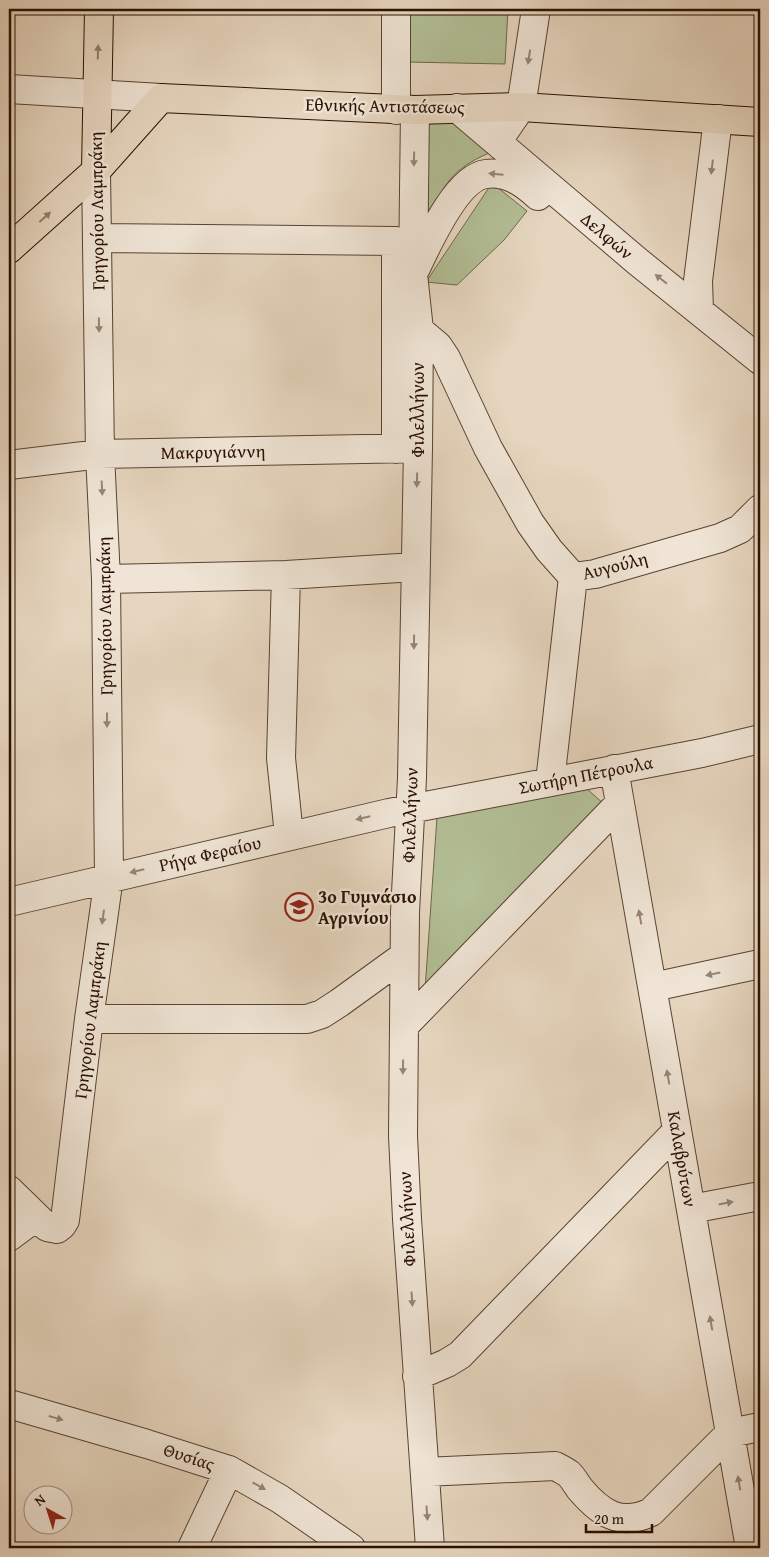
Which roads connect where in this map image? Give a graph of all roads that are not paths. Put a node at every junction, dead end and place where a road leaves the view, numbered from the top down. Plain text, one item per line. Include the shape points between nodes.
1 (99, 9) edge
2 (396, 9) edge
3 (536, 9) edge
4 (9, 89) edge
5 (96, 95) junction
6 (161, 98) junction
7 (521, 107) junction
8 (457, 108) junction
9 (405, 110) junction
10 (718, 119) junction
11 (760, 122) edge
12 (496, 142) junction
13 (395, 147) dead end
14 (96, 171) junction
15 (98, 238) junction
16 (396, 241) junction
17 (9, 249) edge
18 (637, 261) junction
19 (413, 274) junction
20 (699, 310) junction
21 (419, 330) junction
22 (760, 360) edge
23 (407, 448) junction
24 (100, 454) junction
25 (9, 465) edge
26 (760, 509) edge
27 (415, 567) junction
28 (286, 575) junction
29 (573, 577) junction
30 (106, 579) junction
31 (760, 740) edge
32 (614, 770) junction
33 (550, 782) junction
34 (619, 804) junction
35 (411, 808) junction
36 (290, 835) junction
37 (109, 877) junction
38 (9, 902) edge
39 (404, 956) junction
40 (760, 964) edge
41 (653, 987) junction
42 (89, 1019) junction
43 (404, 1026) junction
44 (677, 1131) junction
45 (9, 1190) edge
46 (760, 1196) edge
47 (691, 1209) junction
48 (36, 1217) junction
49 (9, 1237) edge
50 (417, 1376) junction
51 (9, 1404) edge
52 (760, 1427) edge
53 (730, 1433) junction
54 (229, 1470) junction
55 (424, 1472) junction
56 (347, 1547) edge
57 (192, 1548) edge
58 (430, 1548) edge
59 (750, 1548) edge

5 -> 1 main road, Γρηγορίου Λαμπράκη
2 - 9 street, Φιλελλήνων
3 -> 7 street
4 - 5 street, Εθνικής Αντιστάσεως
5 - 6 street, Εθνικής Αντιστάσεως
5 - 14 main road, Γρηγορίου Λαμπράκη
6 - 9 main road, Εθνικής Αντιστάσεως
6 - 14 main road
7 - 8 main road, Εθνικής Αντιστάσεως
7 - 10 main road, Εθνικής Αντιστάσεως
7 - 12 street
8 - 9 main road, Εθνικής Αντιστάσεως
8 - 12 street, Δελφών
9 -> 19 street, Φιλελλήνων
10 - 11 main road, Εθνικής Αντιστάσεως
10 -> 20 street via 698,281
12 - 18 street, Δελφών
13 - 16 street
14 - 15 street, Γρηγορίου Λαμπράκη
17 -> 14 main road
15 - 16 street
15 -> 24 street, Γρηγορίου Λαμπράκη
16 - 23 street
18 -> 19 street via 619,262 612,258 519,181 496,173 478,176 461,190 436,227
20 -> 18 street, Δελφών
19 - 21 street, Φιλελλήνων
20 - 22 street, Δελφών
21 - 23 street, Φιλελλήνων
21 - 29 street via 438,346 446,358 488,448 530,523 548,550
23 - 24 street, Μακρυγιάννη
23 -> 27 street, Φιλελλήνων
24 - 25 street, Μακρυγιάννη
24 -> 30 street, Γρηγορίου Λαμπράκη
26 - 29 street, Αυγούλη via 740,529 720,538 595,574
27 - 28 street
27 -> 35 street, Φιλελλήνων
28 - 30 street
28 - 36 street via 281,758
29 - 33 street, Αυγούλη
30 -> 37 street, Γρηγορίου Λαμπράκη
31 - 32 street, Σωτήρη Πέτρουλα
32 - 33 street, Σωτήρη Πέτρουλα
32 - 34 street, Καλαβρύτων
33 - 35 street, Σωτήρη Πέτρουλα
41 -> 34 street, Καλαβρύτων
34 - 43 street
35 -> 36 street, Ρήγα Φεραίου
35 - 39 street, Φιλελλήνων
36 -> 37 street, Ρήγα Φεραίου
37 - 38 street, Ρήγα Φεραίου
37 -> 42 street, Γρηγορίου Λαμπράκη
39 - 42 street via 339,1003 307,1019
39 - 43 street, Φιλελλήνων
40 -> 41 street
44 -> 41 street, Καλαβρύτων
42 - 48 street, Γρηγορίου Λαμπράκη via 66,1220 57,1229 52,1229
43 -> 50 street, Φιλελλήνων via 403,1136
44 - 47 street, Καλαβρύτων
44 - 50 street via 460,1355
45 - 48 street
47 -> 46 street
53 -> 47 street, Καλαβρύτων
48 - 49 street
50 - 55 street, Φιλελλήνων
51 -> 54 street, Θυσίας
52 - 53 street
53 - 55 street via 651,1512 639,1518 614,1516 589,1499 568,1474 555,1466
59 -> 53 street, Καλαβρύτων
54 -> 56 street, Θυσίας via 280,1498
54 - 57 street
55 -> 58 street, Φιλελλήνων

